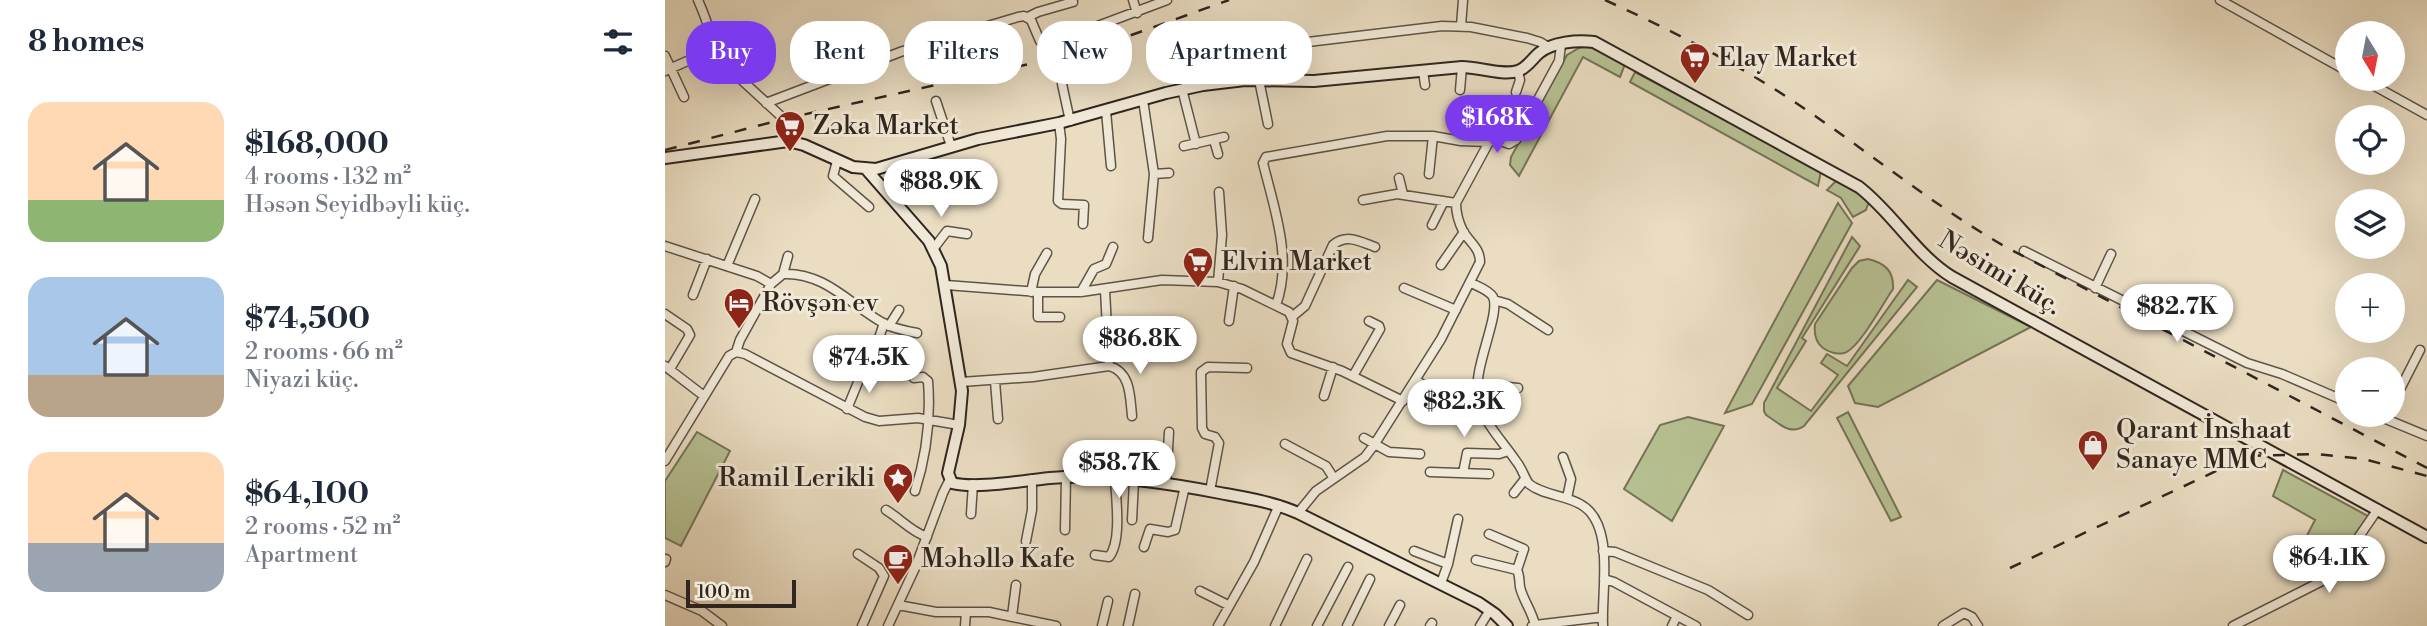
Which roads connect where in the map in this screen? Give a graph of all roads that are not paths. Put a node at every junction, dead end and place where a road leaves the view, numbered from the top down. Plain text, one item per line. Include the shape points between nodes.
1 (698, 0) edge
2 (1133, 0) edge
3 (1167, 0) edge
4 (1463, 0) edge
5 (2220, 0) edge
6 (1073, 2) dead end
7 (1158, 2) edge
8 (1137, 13) junction
9 (1028, 17) junction
10 (707, 21) edge
11 (1461, 26) junction
12 (1312, 41) edge
13 (1561, 45) junction
14 (1548, 47) junction
15 (665, 56) edge
16 (686, 61) edge
17 (2335, 64) edge
18 (1462, 67) junction
19 (668, 69) edge
20 (1423, 71) junction
21 (1518, 71) junction
22 (1312, 81) edge
23 (746, 84) edge
24 (1062, 84) dead end
25 (1191, 84) edge
26 (1211, 84) edge
27 (1260, 84) edge
28 (1425, 85) dead end
29 (1182, 89) junction
30 (1460, 90) dead end
31 (2384, 91) edge
32 (1516, 92) dead end
33 (684, 97) dead end
34 (1143, 100) junction
35 (936, 101) dead end
36 (766, 103) junction
37 (1106, 111) junction
38 (2427, 115) edge
39 (1065, 122) junction
40 (1268, 124) dead end
41 (1433, 136) junction
42 (1224, 137) dead end
43 (1214, 140) junction
44 (795, 142) junction
45 (1489, 142) junction
46 (1196, 144) junction
47 (951, 146) junction
48 (1184, 146) dead end
49 (1218, 154) dead end
50 (665, 158) edge
51 (837, 161) junction
52 (1111, 166) dead end
53 (866, 169) junction
54 (1169, 173) dead end
55 (1154, 174) junction
56 (1429, 174) dead end
57 (1399, 177) dead end
58 (1219, 192) dead end
59 (1403, 194) junction
60 (755, 199) dead end
61 (1363, 200) dead end
62 (1444, 201) junction
63 (1456, 203) junction
64 (869, 207) dead end
65 (1083, 224) dead end
66 (1432, 225) dead end
67 (1464, 232) junction
68 (967, 234) dead end
69 (1148, 238) dead end
70 (665, 246) edge
71 (1113, 247) dead end
72 (1375, 247) dead end
73 (935, 248) junction
74 (2024, 251) dead end
75 (1047, 253) dead end
76 (2111, 254) dead end
77 (788, 256) dead end
78 (708, 259) junction
79 (1441, 265) dead end
80 (727, 266) junction
81 (783, 274) junction
82 (1218, 282) junction
83 (1471, 283) junction
84 (771, 284) junction
85 (946, 285) junction
86 (1234, 286) junction
87 (1404, 288) dead end
88 (2095, 288) junction
89 (1105, 290) junction
90 (1034, 292) junction
91 (1081, 292) junction
92 (693, 295) dead end
93 (1494, 300) junction
94 (1276, 305) junction
95 (899, 310) dead end
96 (1456, 310) junction
97 (665, 314) edge
98 (1293, 316) junction
99 (1060, 317) dead end
100 (1229, 321) dead end
101 (1369, 321) dead end
102 (886, 325) junction
103 (1548, 330) dead end
104 (917, 333) dead end
105 (876, 346) dead end
106 (2420, 350) dead end
107 (736, 352) junction
108 (1109, 366) junction
109 (1333, 367) junction
110 (667, 368) edge
111 (1247, 368) dead end
112 (863, 370) dead end
113 (1353, 376) junction
114 (914, 378) dead end
115 (2405, 379) edge
116 (1416, 380) junction
117 (995, 381) junction
118 (961, 382) junction
119 (1476, 384) junction
120 (1518, 388) dead end
121 (704, 396) junction
122 (1324, 396) dead end
123 (2335, 397) edge
124 (1443, 398) dead end
125 (1402, 401) junction
126 (848, 410) junction
127 (1132, 416) dead end
128 (930, 419) junction
129 (998, 419) dead end
130 (959, 425) junction
131 (2405, 426) edge
132 (1169, 432) dead end
133 (2427, 436) edge
134 (1364, 438) dead end
135 (1285, 444) dead end
136 (1374, 445) junction
137 (1508, 451) junction
138 (1420, 454) dead end
139 (1563, 457) dead end
140 (665, 461) edge
141 (1430, 471) dead end
142 (1463, 472) junction
143 (1489, 474) dead end
144 (1066, 477) junction
145 (1333, 477) junction
146 (1032, 479) junction
147 (1115, 479) junction
148 (1525, 479) junction
149 (949, 481) junction
150 (1134, 481) junction
151 (973, 484) junction
152 (1166, 484) junction
153 (1185, 486) junction
154 (915, 491) dead end
155 (1210, 491) junction
156 (1514, 493) dead end
157 (1567, 498) junction
158 (1279, 505) junction
159 (2378, 509) junction
160 (886, 510) dead end
161 (1299, 513) junction
162 (971, 514) dead end
163 (1458, 519) dead end
164 (1132, 520) dead end
165 (1065, 530) dead end
166 (1489, 534) dead end
167 (927, 537) junction
168 (2427, 537) edge
169 (1026, 541) dead end
170 (1144, 547) dead end
171 (1414, 551) dead end
172 (1603, 551) junction
173 (859, 554) dead end
174 (1095, 555) dead end
175 (1307, 559) dead end
176 (1476, 560) dead end
177 (1448, 564) junction
178 (1348, 567) dead end
179 (1517, 570) junction
180 (1370, 579) dead end
181 (1604, 579) junction
182 (1441, 583) junction
183 (1017, 585) dead end
184 (1200, 591) dead end
185 (1135, 594) dead end
186 (665, 595) edge
187 (1108, 601) dead end
188 (898, 605) junction
189 (1228, 605) junction
190 (1400, 605) dead end
191 (1490, 610) junction
192 (966, 612) junction
193 (1748, 615) dead end
194 (1012, 616) junction
195 (1677, 616) junction
196 (1603, 621) edge
197 (722, 626) edge
198 (862, 626) edge
199 (888, 626) edge
200 (965, 626) edge
201 (1056, 626) edge
202 (1102, 626) edge
203 (1128, 626) edge
204 (1218, 626) edge
205 (1275, 626) edge
206 (1317, 626) edge
207 (1347, 626) edge
208 (1389, 626) edge
209 (1480, 626) edge
210 (1507, 626) edge
211 (1533, 626) edge
212 (1672, 626) edge
213 (1696, 626) edge
214 (1943, 626) edge
215 (1978, 626) edge
216 (2233, 626) edge

1 - 10 street
2 - 8 street
3 - 7 street
4 - 11 street
5 - 17 street
6 - 9 street
7 - 8 street
8 - 9 street via 1047,45 1040,41
9 - 36 street via 903,51
11 - 12 street
11 - 14 street via 1527,38
13 - 14 street, Nəsimi küç.
13 - 45 street via 1559,61 1515,140 1509,144
13 - 159 street, Nəsimi küç. via 1600,45 1853,184 1939,269
14 - 21 street
15 - 19 street
16 - 19 street
18 - 20 street
18 - 21 street
18 - 30 street
19 - 33 street
20 - 22 street
20 - 28 street
21 - 32 street
23 - 36 street
24 - 39 street
25 - 29 street
26 - 29 street
27 - 40 street
29 - 34 street
29 - 46 street
31 - 38 street
34 - 37 street
34 - 55 street
35 - 47 street
36 - 44 street via 791,128
37 - 39 street
37 - 52 street
39 - 47 street
39 - 65 street via 1058,201 1084,205
41 - 45 street
41 - 56 street
41 - 94 street via 1366,138 1266,157 1263,163 1282,250
42 - 43 street
43 - 46 street
43 - 49 street
44 - 50 street
44 - 51 street
45 - 63 street
46 - 48 street
47 - 53 street
51 - 53 street
51 - 64 street via 833,176
53 - 73 street
54 - 55 street
55 - 69 street
57 - 59 street
58 - 82 street
59 - 61 street
59 - 62 street
60 - 80 street
62 - 63 street
62 - 66 street
63 - 67 street
67 - 79 street
67 - 83 street via 1480,258
68 - 73 street via 947,231
70 - 78 street
71 - 91 street via 1106,264 1094,269
72 - 98 street via 1350,238 1338,240 1305,306
73 - 85 street
74 - 88 street
75 - 90 street via 1033,279
76 - 88 street
77 - 81 street
78 - 80 street
78 - 92 street
80 - 84 street
81 - 84 street
81 - 102 street via 820,281
82 - 86 street
82 - 89 street via 1162,280
83 - 93 street
83 - 96 street
84 - 107 street
85 - 90 street
85 - 118 street
86 - 94 street
86 - 100 street
87 - 96 street
88 - 123 street via 2247,363
89 - 91 street
89 - 108 street
90 - 91 street
90 - 99 street via 1038,317
93 - 103 street
93 - 119 street
94 - 98 street
95 - 102 street
96 - 116 street
97 - 110 street via 690,335
98 - 109 street via 1288,350
101 - 113 street via 1380,329
102 - 104 street
102 - 105 street
106 - 115 street
107 - 121 street
107 - 126 street
108 - 117 street
108 - 127 street via 1126,378
109 - 113 street
109 - 122 street
110 - 121 street
111 - 155 street via 1208,367 1201,372 1202,428 1219,443
112 - 126 street
113 - 125 street
114 - 128 street via 928,381
116 - 124 street
116 - 125 street
117 - 118 street
117 - 129 street
118 - 130 street
119 - 120 street
119 - 137 street via 1484,417
121 - 140 street
125 - 136 street
126 - 128 street via 879,421
128 - 130 street
128 - 154 street
130 - 149 street
131 - 133 street
132 - 152 street
134 - 136 street
135 - 145 street via 1326,466
136 - 138 street via 1389,452
136 - 145 street via 1365,457
137 - 142 street via 1467,453
137 - 148 street
139 - 157 street via 1571,478
141 - 142 street
142 - 143 street
144 - 146 street
144 - 147 street
144 - 165 street
145 - 161 street
146 - 151 street
146 - 169 street
147 - 150 street
147 - 174 street via 1113,550 1109,557
148 - 156 street
148 - 157 street via 1534,488
149 - 151 street
149 - 167 street
150 - 152 street
150 - 164 street
151 - 162 street
152 - 153 street
153 - 155 street
153 - 170 street via 1175,530 1150,529
155 - 158 street
157 - 172 street via 1595,516
158 - 161 street
158 - 189 street via 1254,562
159 - 168 street, Nəsimi küç.
159 - 216 street via 2332,576
160 - 167 street
161 - 182 street
163 - 177 street
166 - 179 street via 1524,549
167 - 188 street
171 - 177 street
172 - 181 street
172 - 193 street via 1708,590
173 - 198 street via 884,576
175 - 205 street
176 - 179 street
177 - 182 street
178 - 206 street
179 - 211 street
180 - 207 street
181 - 195 street
181 - 196 street
182 - 191 street
183 - 194 street
184 - 189 street
185 - 203 street
186 - 197 street via 702,611
187 - 202 street
188 - 192 street
188 - 199 street
189 - 204 street
190 - 208 street
191 - 209 street
191 - 210 street
192 - 194 street
192 - 200 street
194 - 201 street
195 - 212 street
195 - 213 street
196 - 211 street
214 - 215 street via 1964,613

